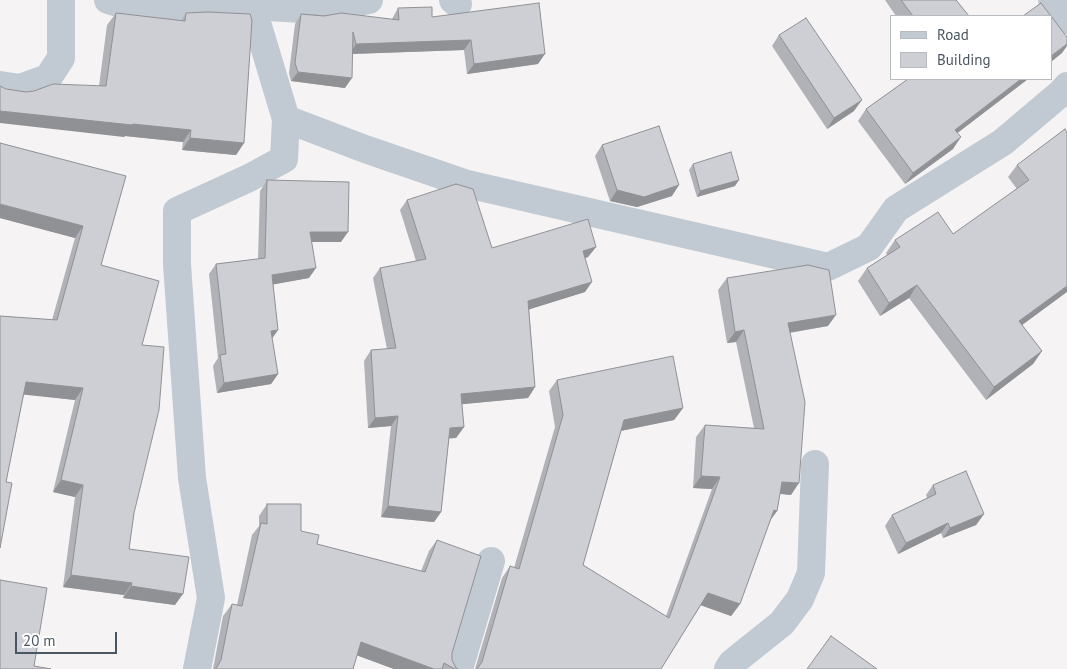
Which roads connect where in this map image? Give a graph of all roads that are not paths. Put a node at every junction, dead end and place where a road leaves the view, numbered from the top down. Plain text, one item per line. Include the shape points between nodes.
1 (61, 0) edge
2 (108, 0) edge
3 (369, 0) edge
4 (252, 6) junction
5 (0, 85) edge
6 (1067, 86) edge
7 (286, 119) junction
8 (815, 464) dead end
9 (490, 561) dead end
10 (197, 669) edge
11 (459, 669) edge
12 (728, 669) edge

1 - 5 street via 61,58 48,78 20,88
2 - 4 street via 143,11
3 - 4 street via 318,10
4 - 7 street
6 - 7 street via 1003,142 896,209 869,247 828,267 468,184
7 - 10 street via 284,159 177,210 177,264 192,478 211,598
8 - 12 street via 811,573 800,599 782,623
9 - 11 street

